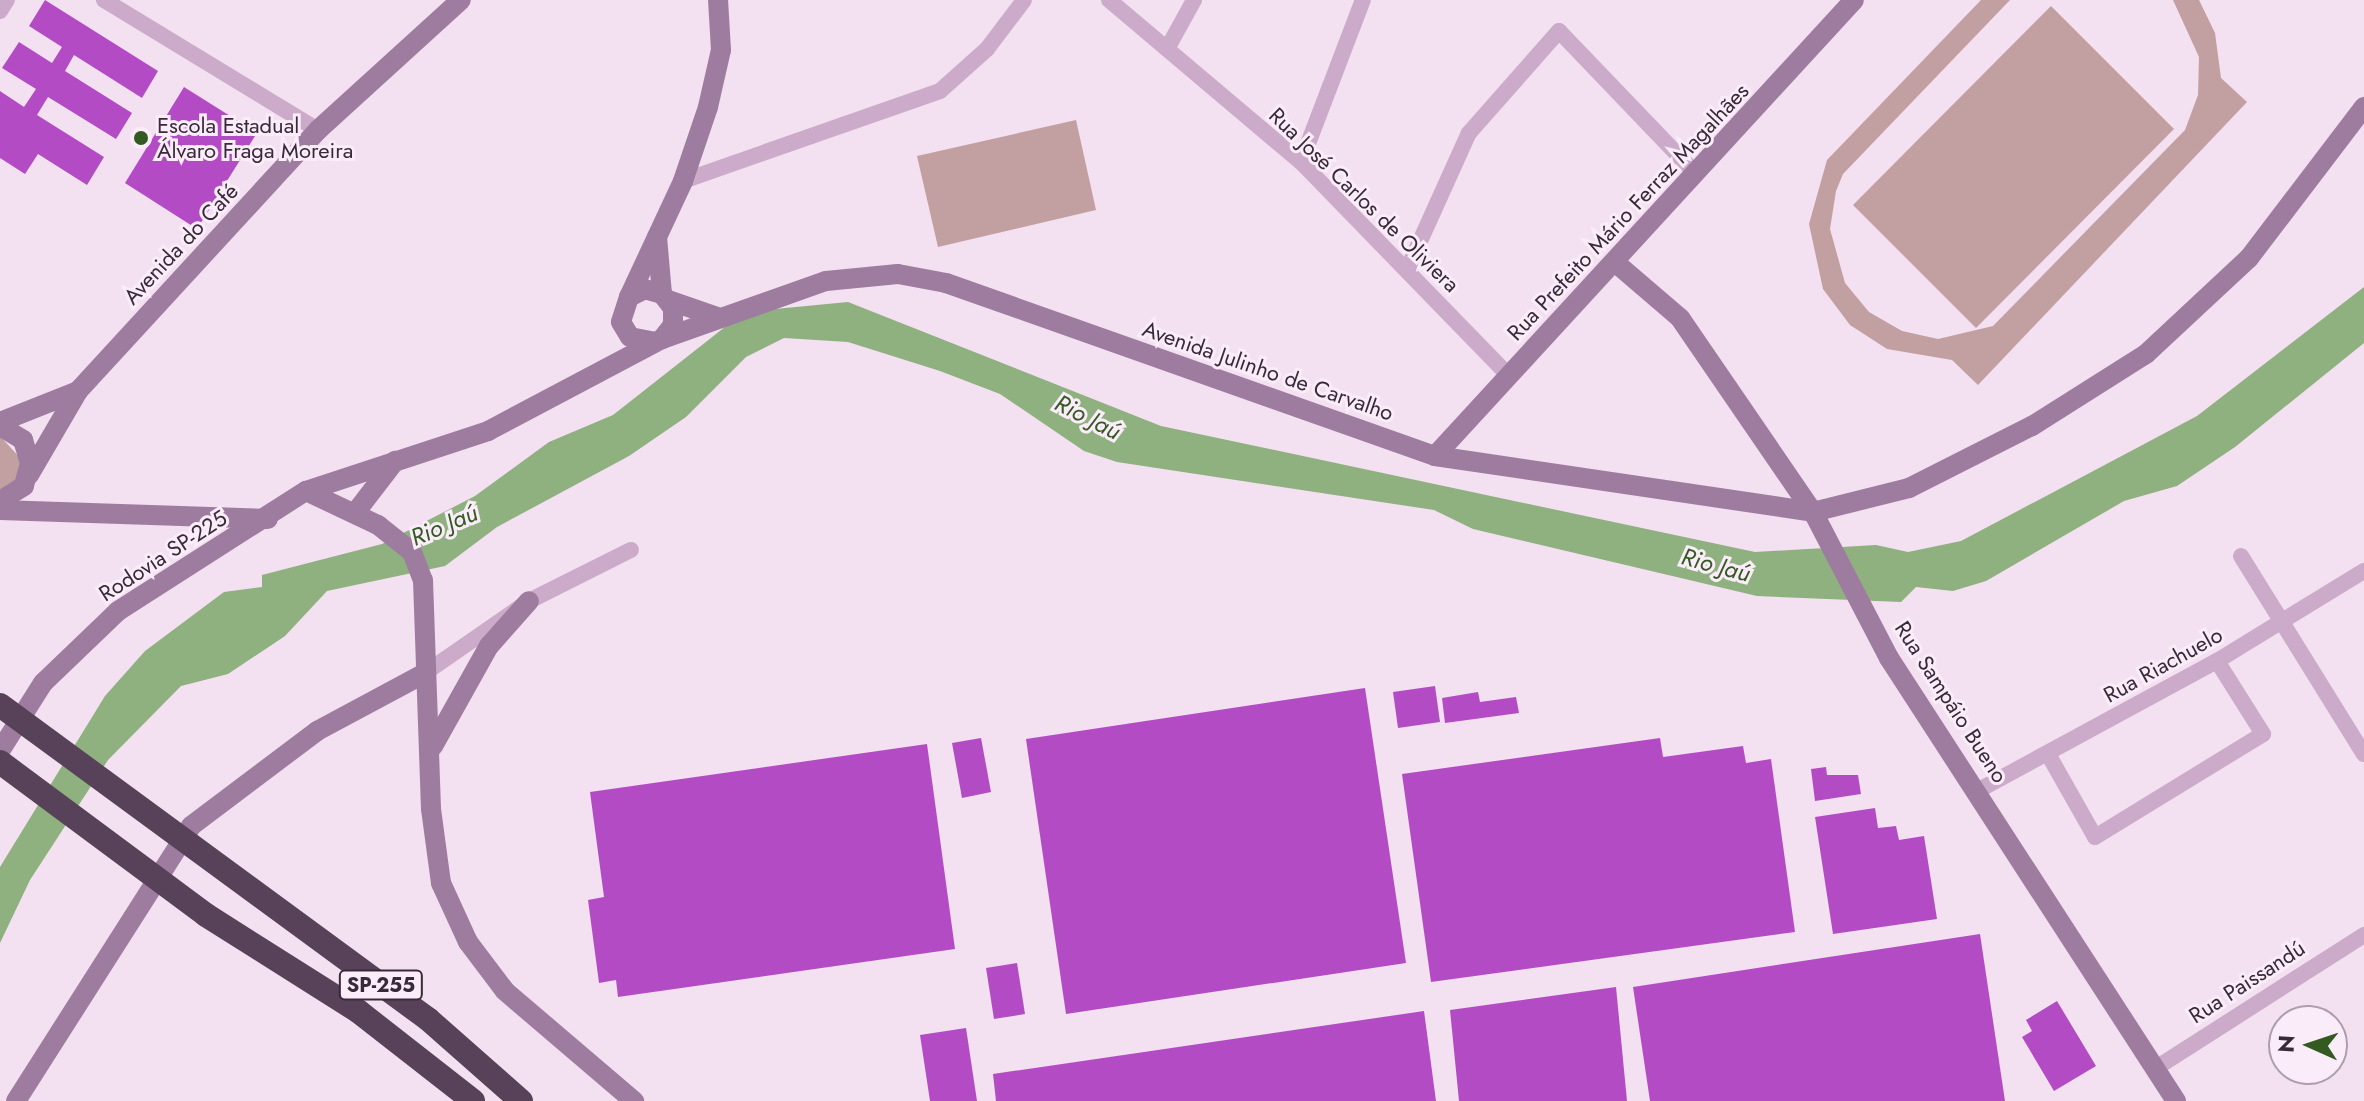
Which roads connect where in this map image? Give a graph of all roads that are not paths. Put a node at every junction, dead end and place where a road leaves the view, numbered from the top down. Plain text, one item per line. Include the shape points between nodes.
1 (7, 0) edge
2 (104, 0) edge
3 (461, 0) edge
4 (718, 0) edge
5 (1024, 0) edge
6 (1109, 0) edge
7 (1194, 0) edge
8 (1363, 0) edge
9 (1854, 0) edge
10 (0, 11) edge
11 (1167, 49) junction
12 (2364, 107) edge
13 (318, 130) junction
14 (1301, 162) junction
15 (1696, 174) junction
16 (683, 181) junction
17 (657, 237) junction
18 (1617, 264) junction
19 (1407, 270) junction
20 (629, 297) junction
21 (665, 297) junction
22 (717, 317) junction
23 (621, 319) junction
24 (658, 341) junction
25 (597, 374) junction
26 (1509, 376) junction
27 (78, 391) junction
28 (0, 424) edge
29 (1435, 456) junction
30 (395, 461) junction
31 (29, 475) junction
32 (306, 491) junction
33 (0, 501) edge
34 (0, 510) edge
35 (1813, 512) junction
36 (355, 513) junction
37 (268, 519) junction
38 (631, 550) dead end
39 (2241, 556) dead end
40 (2364, 571) edge
41 (529, 601) junction
42 (2279, 621) junction
43 (2217, 661) junction
44 (425, 673) junction
45 (0, 705) edge
46 (432, 750) junction
47 (0, 751) edge
48 (2048, 754) junction
49 (2364, 754) edge
50 (0, 762) edge
51 (1979, 790) junction
52 (2364, 935) edge
53 (2156, 1068) junction
54 (16, 1101) edge
55 (473, 1101) edge
56 (521, 1101) edge
57 (634, 1101) edge
58 (2176, 1101) edge

1 - 10 street
2 - 13 street
3 - 13 street, Avenida do Café
4 - 16 street via 721,50
5 - 16 street via 987,49 940,91
6 - 11 street, Rua José Carlos de Oliviera
7 - 11 street
8 - 14 street
9 - 15 street, Rua Prefeito Mário Ferraz Magalhães
11 - 14 street, Rua José Carlos de Oliviera
12 - 35 street via 2249,258 2146,354 2032,426 1909,488
13 - 27 street, Avenida do Café
14 - 19 street, Rua José Carlos de Oliviera
15 - 18 street, Rua Prefeito Mário Ferraz Magalhães
15 - 19 street via 1559,31 1469,133
16 - 17 street
17 - 20 street
17 - 21 street
18 - 26 street, Rua Prefeito Mário Ferraz Magalhães
18 - 35 street, Rua Sampáio Bueno via 1680,318
19 - 26 street, Rua José Carlos de Oliviera
20 - 21 street via 645,289
20 - 23 street
21 - 22 street
21 - 24 street via 674,316
22 - 24 street, Avenida Julinho de Carvalho
22 - 29 street, Avenida Julinho de Carvalho via 826,281 898,274 946,283
23 - 24 street via 630,337
23 - 25 street
24 - 25 street, Avenida Julinho de Carvalho
25 - 30 street, Avenida Julinho de Carvalho via 488,431
26 - 29 street, Rua Prefeito Mário Ferraz Magalhães
27 - 28 street, Avenida do Café
27 - 31 street, Avenida do Café
28 - 31 street via 23,440
29 - 35 street, Avenida Julinho de Carvalho
30 - 32 street, Avenida Julinho de Carvalho
30 - 36 street
31 - 33 street, Avenida do Café
32 - 36 street
32 - 37 street, Rodovia SP-225
34 - 37 street
35 - 51 street, Rua Sampáio Bueno via 1889,658
36 - 44 street via 412,552 423,580
37 - 47 street, Rodovia SP-225 via 118,611 43,683
38 - 41 street
39 - 42 street
40 - 42 street, Rua Riachuelo
41 - 44 street
41 - 46 street via 489,646
42 - 43 street, Rua Riachuelo
42 - 49 street
43 - 48 street, Rua Riachuelo
43 - 48 street via 2263,734 2095,837
44 - 46 street
44 - 54 street via 317,731 191,826
45 - 56 highway, SP-255 via 428,1019
46 - 57 street via 441,883 468,942 505,991
48 - 51 street, Rua Riachuelo
50 - 55 highway, SP-255 via 206,915 358,1011
51 - 53 street, Rua Sampáio Bueno
52 - 53 street, Rua Paissandú
53 - 58 street, Rua Sampáio Bueno

